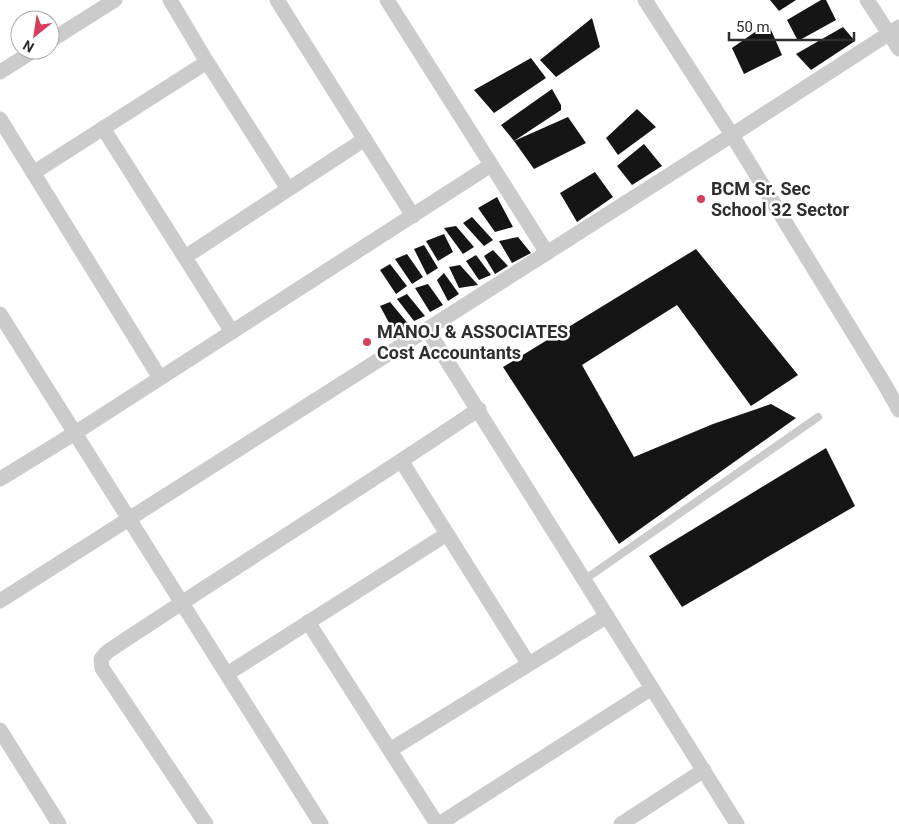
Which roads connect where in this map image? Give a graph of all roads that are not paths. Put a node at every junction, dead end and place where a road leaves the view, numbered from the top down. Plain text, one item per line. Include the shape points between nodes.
1 (115, 0) edge
2 (170, 0) edge
3 (277, 0) edge
4 (386, 0) edge
5 (645, 0) edge
6 (867, 0) edge
7 (894, 30) edge
8 (60, 35) edge
9 (899, 49) edge
10 (19, 60) edge
11 (207, 62) junction
12 (0, 72) edge
13 (0, 119) edge
14 (103, 128) junction
15 (732, 136) junction
16 (365, 139) junction
17 (491, 165) junction
18 (33, 173) junction
19 (288, 189) junction
20 (413, 216) junction
21 (547, 253) junction
22 (185, 257) junction
23 (0, 314) edge
24 (427, 329) junction
25 (232, 332) junction
26 (160, 378) junction
27 (479, 410) junction
28 (899, 410) edge
29 (818, 417) dead end
30 (75, 433) junction
31 (402, 462) junction
32 (0, 479) edge
33 (129, 519) junction
34 (447, 534) junction
35 (584, 580) junction
36 (0, 601) edge
37 (182, 602) junction
38 (606, 616) junction
39 (308, 622) junction
40 (528, 663) junction
41 (227, 674) junction
42 (652, 688) junction
43 (0, 730) edge
44 (390, 750) junction
45 (704, 770) junction
46 (60, 824) edge
47 (206, 824) edge
48 (321, 824) edge
49 (438, 824) edge
50 (621, 824) edge
51 (737, 824) edge

1 - 8 street
2 - 11 street
3 - 16 street
4 - 17 street
5 - 15 street
6 - 7 street
7 - 9 street
7 - 15 street
10 - 12 street
11 - 14 street
11 - 19 street
13 - 18 street
14 - 18 street
14 - 22 street
15 - 21 street
15 - 28 street
16 - 19 street
16 - 20 street
17 - 20 street
17 - 21 street
18 - 26 street
19 - 22 street
20 - 25 street
21 - 24 street
22 - 25 street
23 - 30 street
24 - 27 street
24 - 33 street
25 - 26 street
26 - 30 street
27 - 31 street
27 - 35 street
29 - 35 lane
30 - 32 street
30 - 33 street
31 - 34 street
31 - 37 street
33 - 36 street
33 - 37 street
34 - 39 street
34 - 40 street
35 - 38 street
37 - 41 street
37 - 47 street via 101,659 102,668
38 - 40 street
38 - 42 street
39 - 41 street
39 - 44 street
40 - 44 street
41 - 48 street
42 - 45 street
42 - 49 street
43 - 46 street
44 - 49 street
45 - 50 street
45 - 51 street

